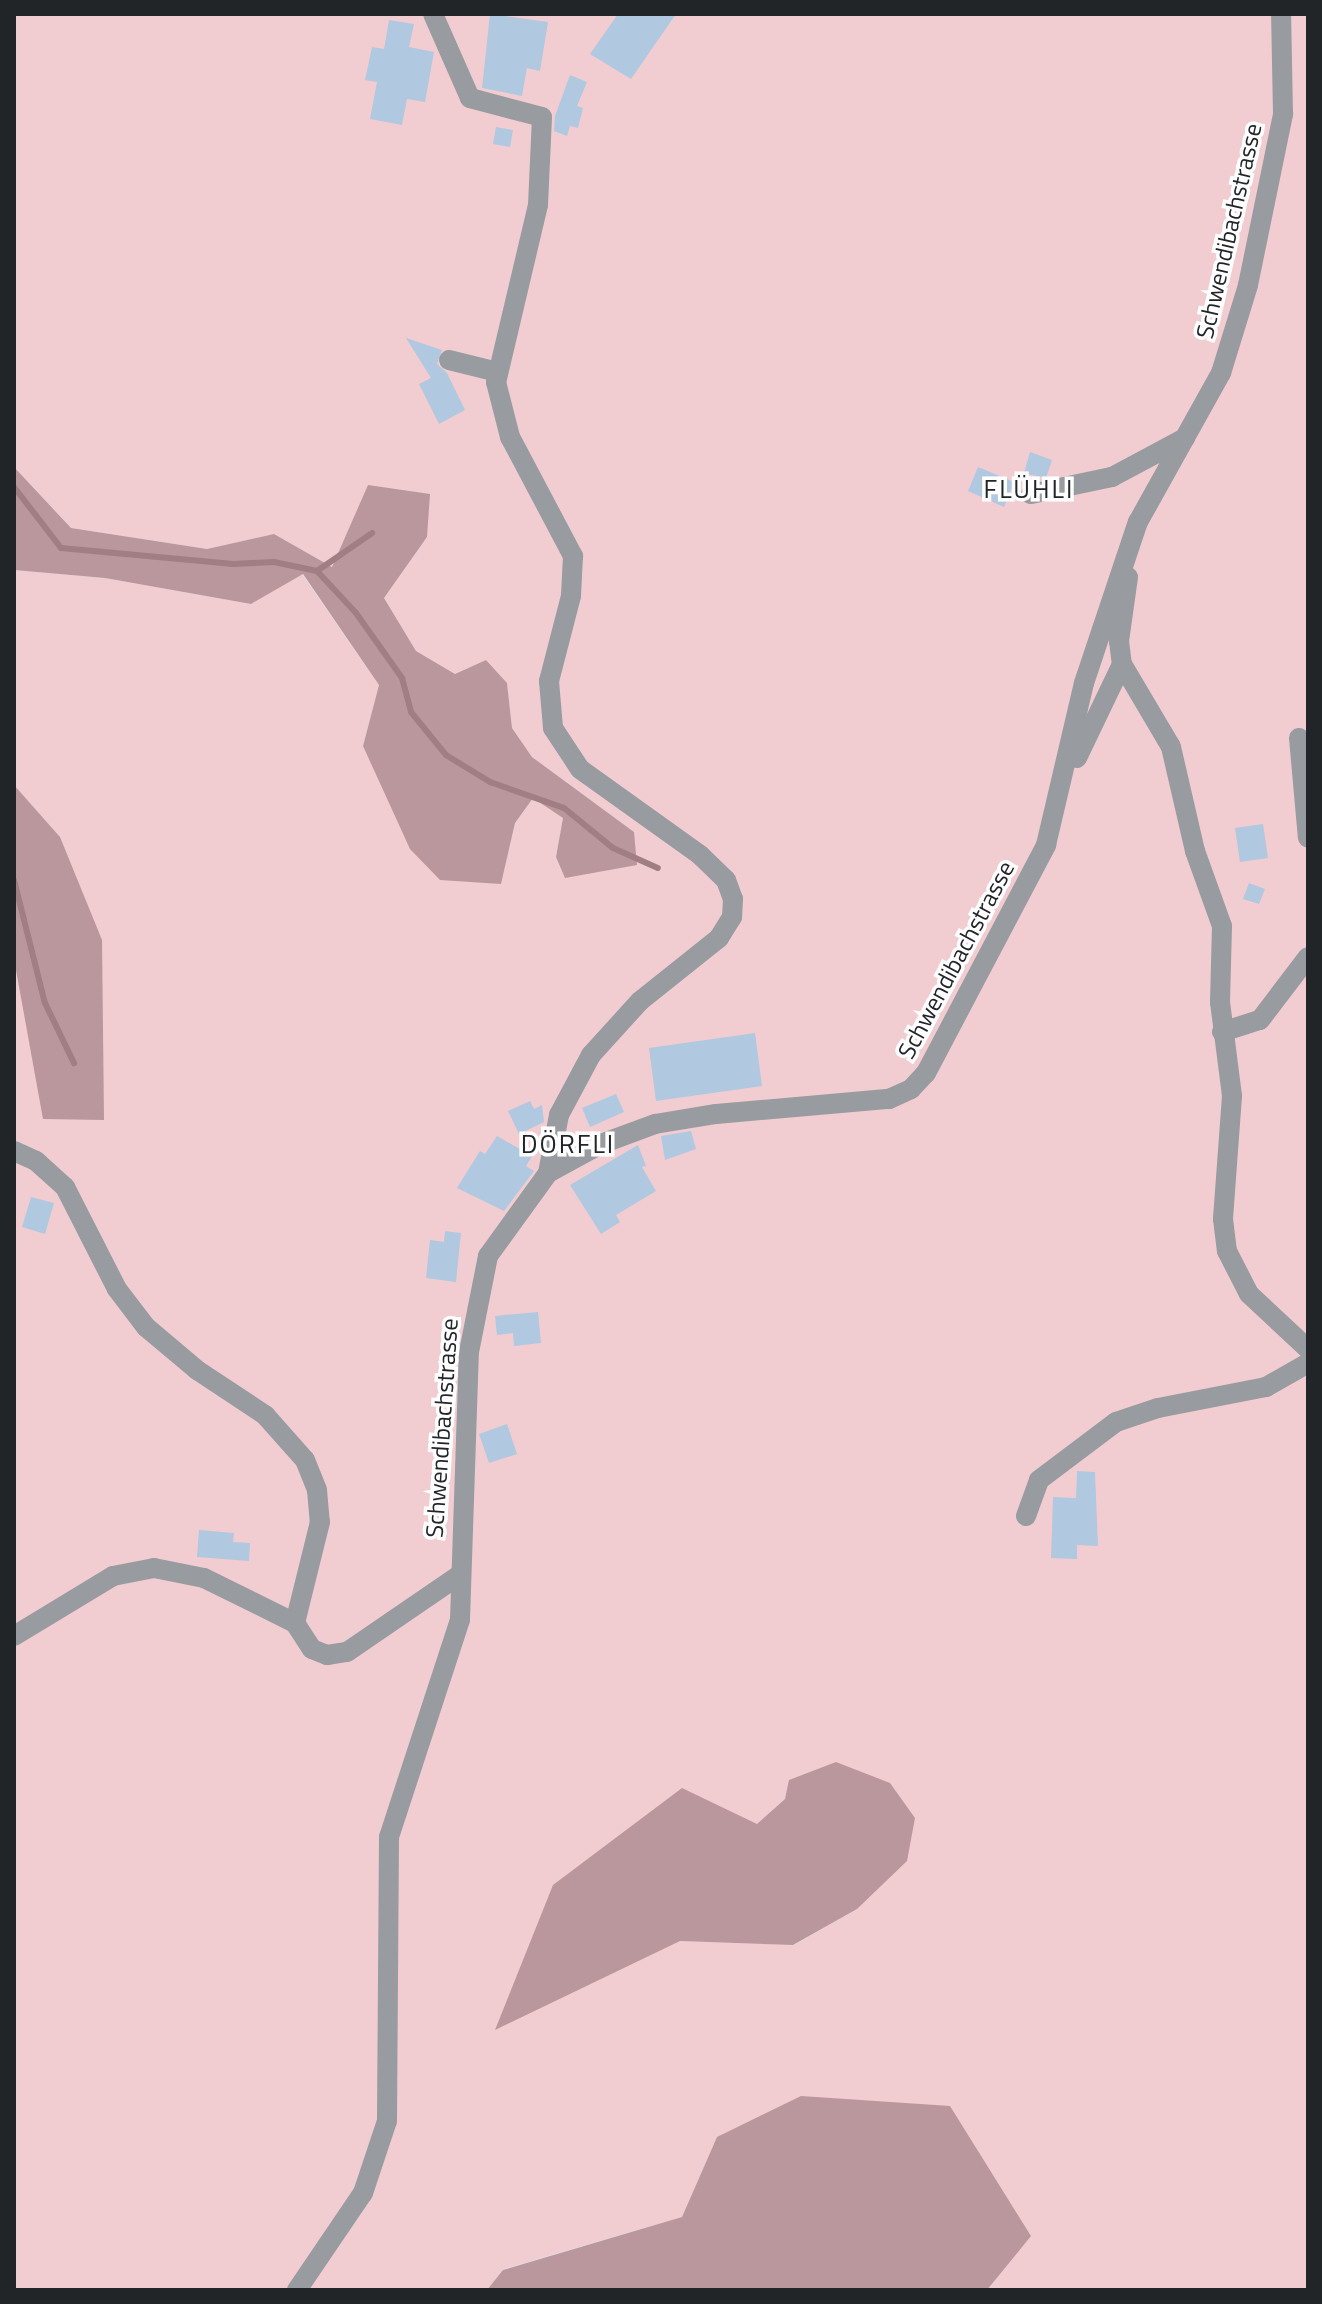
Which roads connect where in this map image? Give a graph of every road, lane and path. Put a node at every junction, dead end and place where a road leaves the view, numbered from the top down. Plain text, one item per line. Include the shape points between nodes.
1 (433, 14) edge
2 (1281, 14) edge
3 (449, 360) dead end
4 (498, 372) junction
5 (1185, 438) junction
6 (1031, 494) dead end
7 (1130, 544) junction
8 (1122, 664) junction
9 (1299, 738) dead end
10 (1065, 784) junction
11 (1308, 838) edge
12 (1308, 957) edge
13 (1222, 1032) junction
14 (14, 1151) edge
15 (548, 1173) junction
16 (1308, 1349) edge
17 (1308, 1363) edge
18 (1026, 1516) dead end
19 (458, 1576) junction
20 (295, 1623) junction
21 (14, 1636) edge
22 (297, 2290) edge

1 - 4 street via 470,98 542,117 538,205
2 - 5 street, Schwendibachstrasse via 1283,114 1248,285 1217,382
3 - 4 street
4 - 15 street via 504,422 573,556 571,596 549,681 550,715 559,743 602,788 716,869 733,899 732,917 719,938 640,1001 591,1055 559,1115
5 - 6 street via 1112,477
5 - 7 street, Schwendibachstrasse via 1145,505
7 - 8 street
7 - 10 street, Schwendibachstrasse via 1084,683
8 - 10 street
8 - 13 street via 1171,747 1195,851 1220,916
9 - 11 street
10 - 15 street, Schwendibachstrasse via 1031,878 926,1073 911,1089 876,1102 781,1106 655,1124
12 - 13 street via 1260,1020
13 - 16 street via 1232,1096 1223,1219 1227,1251 1255,1301
14 - 20 street via 43,1166 65,1187 117,1289 146,1327 197,1370 265,1415 305,1460 317,1490 320,1522
15 - 19 street, Schwendibachstrasse via 496,1242 480,1283 469,1352
17 - 18 street via 1266,1387 1158,1408 1116,1422 1083,1441 1039,1480
19 - 20 street via 347,1652 327,1655 312,1649
19 - 22 street, Schwendibachstrasse via 457,1636 408,1768 389,1837 389,2097 382,2144 347,2220
20 - 21 street via 204,1578 154,1568 113,1576

